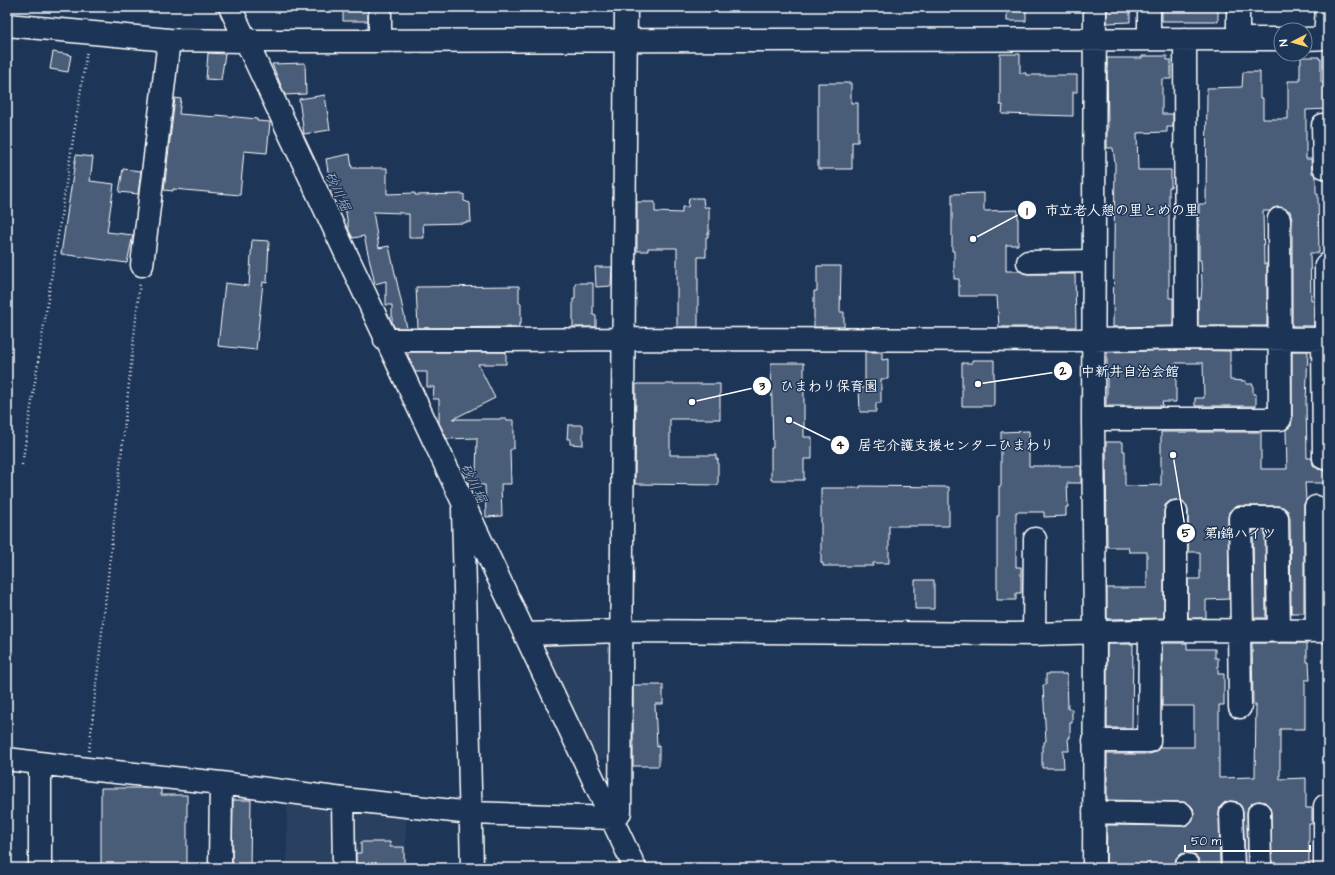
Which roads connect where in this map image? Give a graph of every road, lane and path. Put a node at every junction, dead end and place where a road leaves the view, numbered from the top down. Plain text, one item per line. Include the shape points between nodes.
1 (230, 7) edge
2 (380, 7) edge
3 (626, 7) edge
4 (1095, 7) edge
5 (1149, 7) edge
6 (1238, 7) edge
7 (1327, 7) edge
8 (7, 24) edge
9 (89, 32) junction
10 (1319, 38) edge
11 (626, 39) junction
12 (1095, 39) junction
13 (1149, 39) junction
14 (1185, 39) junction
15 (1238, 39) junction
16 (1273, 39) edge
17 (169, 40) junction
18 (246, 41) junction
19 (380, 41) junction
20 (1328, 125) edge
21 (1324, 167) dead end
22 (1279, 219) dead end
23 (1094, 261) junction
24 (1028, 262) dead end
25 (142, 265) joint
26 (1326, 265) dead end
27 (624, 338) junction
28 (1186, 338) junction
29 (1279, 339) junction
30 (1326, 339) edge
31 (386, 340) junction
32 (1094, 340) junction
33 (1093, 419) junction
34 (1324, 458) dead end
35 (22, 465) dead end
36 (462, 502) junction
37 (1316, 507) dead end
38 (1176, 512) dead end
39 (1035, 539) dead end
40 (1322, 554) edge
41 (1176, 630) junction
42 (622, 631) junction
43 (1150, 631) junction
44 (1240, 631) junction
45 (1279, 631) junction
46 (1322, 631) edge
47 (1095, 632) junction
48 (525, 634) junction
49 (1034, 634) junction
50 (1240, 707) dead end
51 (1094, 741) junction
52 (7, 759) edge
53 (40, 763) junction
54 (87, 769) junction
55 (221, 783) junction
56 (344, 799) junction
57 (1328, 806) edge
58 (1094, 812) junction
59 (471, 813) junction
60 (1232, 813) dead end
61 (1260, 813) dead end
62 (1182, 814) dead end
63 (612, 818) junction
64 (40, 868) edge
65 (220, 868) edge
66 (344, 868) edge
67 (472, 868) edge
68 (635, 868) edge
69 (1094, 868) edge
70 (1232, 868) edge
71 (1260, 868) edge
72 (1325, 868) edge

1 - 18 street
2 - 19 street
3 - 11 street
4 - 12 street
5 - 13 street
6 - 15 street
7 - 10 street
8 - 9 street
9 - 17 street
9 - 35 path
11 - 12 street
11 - 19 street
11 - 27 street
12 - 13 street
12 - 23 street
13 - 14 street
14 - 15 street
14 - 28 street
15 - 16 street
17 - 18 street
17 - 25 street
18 - 19 street
18 - 31 street
20 - 21 street via 1323,125
22 - 29 street
23 - 24 street
23 - 32 street
25 - 54 path
26 - 30 street
27 - 31 street
27 - 32 street
27 - 42 street
28 - 29 street
28 - 32 street
29 - 30 street
29 - 33 street via 1280,419
30 - 34 street
31 - 36 street
32 - 33 street
33 - 47 street
36 - 48 street
36 - 59 street
37 - 40 street
38 - 41 street
39 - 49 street
40 - 46 street
41 - 43 street
41 - 44 street
42 - 48 street
42 - 49 street
42 - 63 street via 620,812
43 - 47 street
43 - 51 street via 1149,741
44 - 45 street
44 - 45 street via 1240,518 1277,518
44 - 50 street
45 - 46 street
47 - 49 street
47 - 51 street
48 - 63 street
51 - 58 street
52 - 53 street
53 - 54 street
53 - 64 street
54 - 55 street
55 - 56 street
55 - 65 street
56 - 59 street
56 - 66 street
57 - 72 street via 1325,806
58 - 62 street
58 - 69 street
59 - 63 street
59 - 67 street
60 - 70 street
61 - 71 street
63 - 68 street

